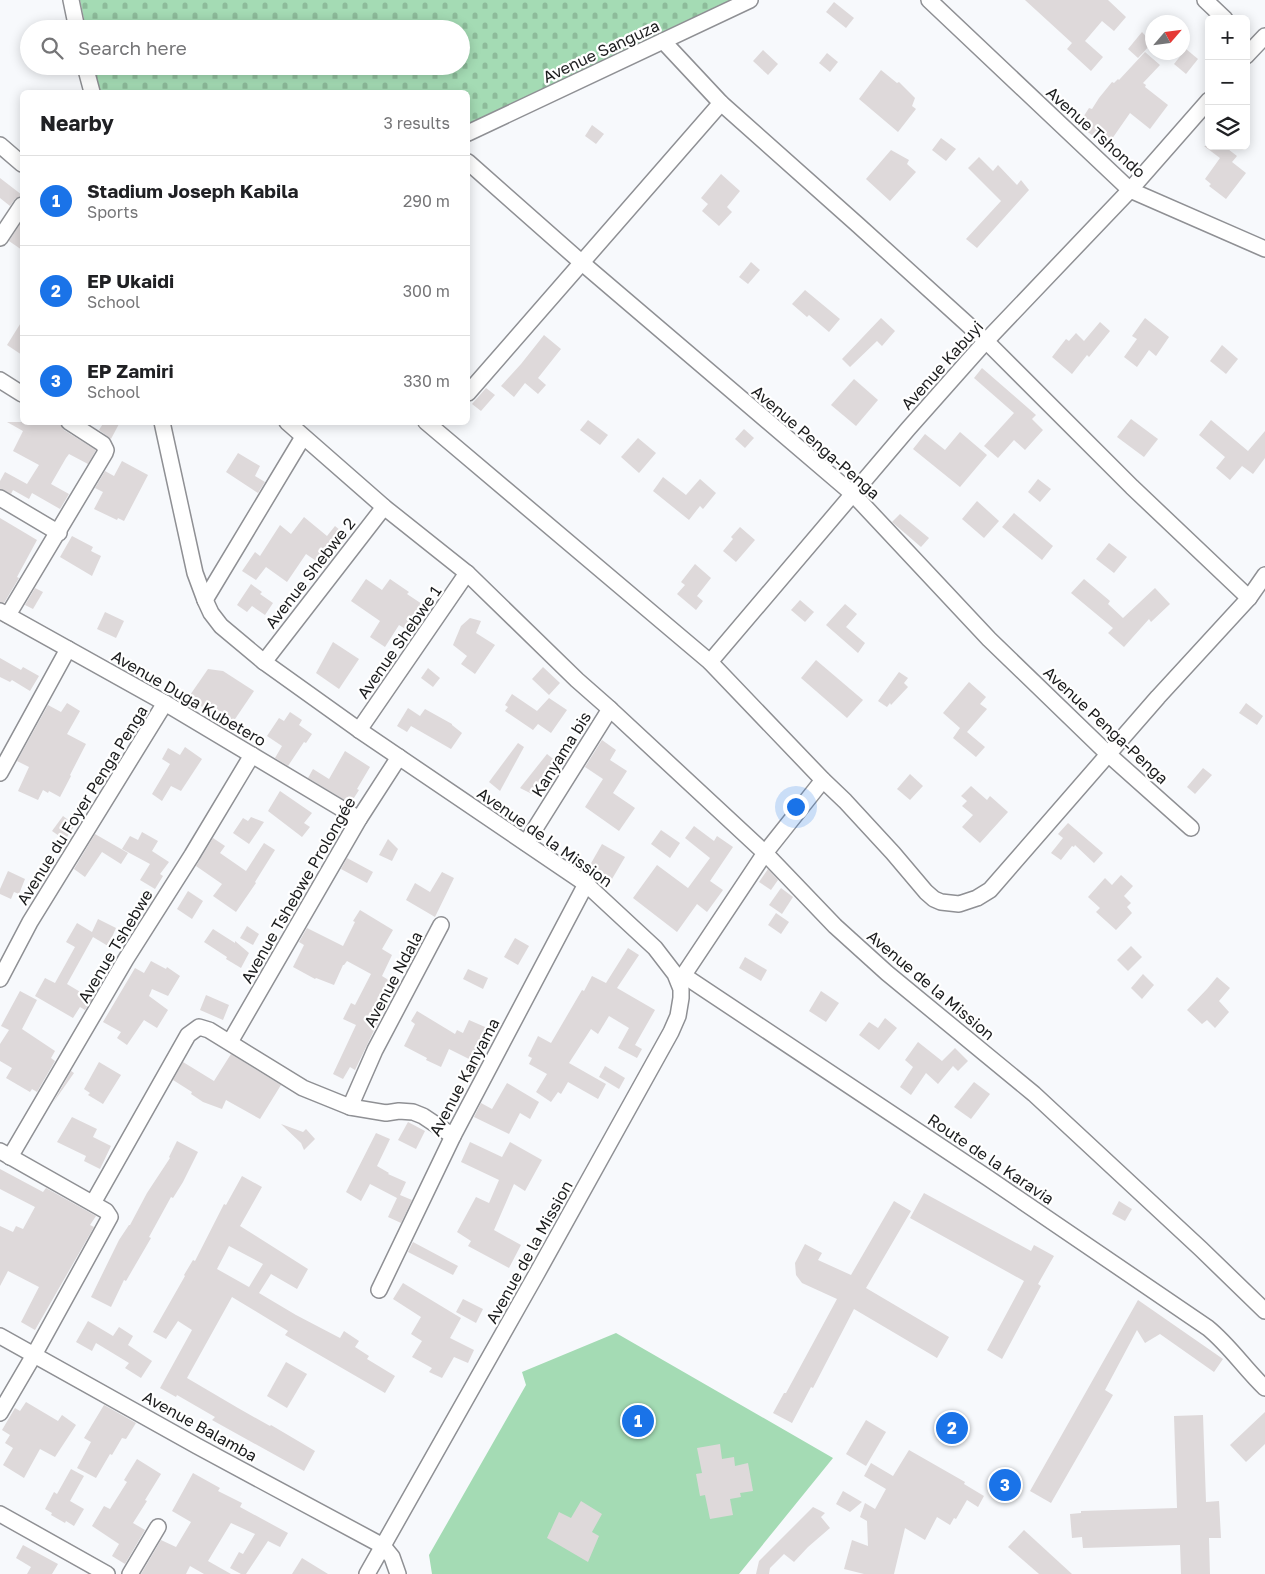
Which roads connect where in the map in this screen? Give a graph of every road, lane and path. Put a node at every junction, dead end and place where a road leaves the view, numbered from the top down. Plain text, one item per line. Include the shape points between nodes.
1 (71, 0) edge
2 (750, 0) edge
3 (929, 0) edge
4 (1205, 0) edge
5 (1221, 15) edge
6 (75, 20) edge
7 (663, 41) junction
8 (87, 75) edge
9 (91, 90) edge
10 (721, 104) junction
11 (1205, 105) edge
12 (470, 132) edge
13 (0, 145) edge
14 (20, 162) edge
15 (470, 164) edge
16 (1130, 190) junction
17 (20, 208) edge
18 (0, 238) edge
19 (1265, 249) edge
20 (581, 262) junction
21 (986, 342) junction
22 (0, 380) edge
23 (470, 392) edge
24 (20, 393) edge
25 (74, 425) edge
26 (163, 425) edge
27 (290, 425) edge
28 (435, 425) edge
29 (303, 437) junction
30 (854, 494) junction
31 (0, 498) edge
32 (384, 506) junction
33 (59, 532) junction
34 (467, 574) junction
35 (1265, 575) edge
36 (1249, 598) junction
37 (205, 600) junction
38 (4, 613) edge
39 (68, 649) junction
40 (264, 662) junction
41 (710, 662) junction
42 (165, 703) junction
43 (610, 709) junction
44 (359, 730) junction
45 (1108, 754) junction
46 (252, 755) junction
47 (399, 757) junction
48 (0, 773) edge
49 (823, 780) junction
50 (359, 819) junction
51 (1191, 828) dead end
52 (526, 843) junction
53 (765, 853) junction
54 (586, 884) junction
55 (441, 925) dead end
56 (681, 978) junction
57 (0, 979) edge
58 (230, 1042) junction
59 (350, 1106) junction
60 (452, 1136) junction
61 (5, 1154) edge
62 (97, 1206) junction
63 (380, 1290) dead end
64 (1265, 1311) edge
65 (0, 1336) edge
66 (34, 1355) junction
67 (1265, 1388) edge
68 (0, 1413) edge
69 (0, 1514) edge
70 (158, 1527) dead end
71 (383, 1546) junction
72 (107, 1574) edge
73 (130, 1574) edge
74 (367, 1574) edge
75 (398, 1574) edge

1 - 6 street
2 - 7 street, Avenue Sanguza
3 - 16 street, Avenue Tshondo
4 - 5 street
7 - 10 street
7 - 12 street, Avenue Sanguza
8 - 9 street
10 - 20 street
10 - 21 street
11 - 16 street, Avenue Kabuyi
13 - 14 street
15 - 20 street, Avenue Penga-Penga
16 - 19 street, Avenue Tshondo
16 - 21 street, Avenue Kabuyi
17 - 18 street
20 - 23 street
20 - 30 street, Avenue Penga-Penga
21 - 30 street, Avenue Kabuyi
21 - 36 street
22 - 24 street
25 - 33 street via 103,444 106,450
26 - 37 street, Avenue de la Mission via 195,573
27 - 29 street, Avenue de la Mission
28 - 41 street
29 - 32 street, Avenue de la Mission
29 - 37 street
30 - 41 street, Avenue Kabuyi
30 - 45 street, Avenue Penga-Penga via 990,638
31 - 33 street
32 - 34 street, Avenue de la Mission
32 - 40 street, Avenue Shebwe 2
33 - 38 street
34 - 43 street, Avenue de la Mission
34 - 44 street, Avenue Shebwe 1
35 - 36 street
36 - 45 street
37 - 40 street, Avenue de la Mission via 222,626
38 - 39 street, Avenue Duga Kubetero
39 - 42 street, Avenue Duga Kubetero
39 - 48 street
40 - 44 street, Avenue de la Mission
41 - 49 street
42 - 46 street, Avenue Duga Kubetero
42 - 57 street, Avenue du Foyer Penga Penga via 30,922
43 - 52 street, Kanyama bis
43 - 53 street, Avenue de la Mission
44 - 47 street, Avenue de la Mission
45 - 49 street via 990,890 959,904 941,902 926,892 846,801
45 - 51 street, Avenue Penga-Penga
46 - 50 street, Avenue Duga Kubetero
46 - 61 street, Avenue Tshebwe
47 - 50 street, Avenue Tshebwe Prolongée
47 - 52 street, Avenue de la Mission
49 - 53 street
50 - 58 street, Avenue Tshebwe Prolongée
52 - 54 street, Avenue de la Mission
53 - 56 street
53 - 64 street, Avenue de la Mission via 835,926 1034,1094
54 - 56 street, Avenue de la Mission via 655,948
54 - 60 street, Avenue Kanyama
55 - 59 street, Avenue Ndala via 375,1050
56 - 67 street, Route de la Karavia via 996,1183 1208,1328
56 - 71 street, Avenue de la Mission via 680,1007 671,1032
58 - 59 street via 303,1088
58 - 62 street via 204,1028 196,1028 188,1035
59 - 60 street via 386,1113 399,1110 413,1112
60 - 63 street, Avenue Kanyama
61 - 62 street
62 - 66 street via 109,1214 109,1220
65 - 66 street, Avenue Balamba
66 - 68 street
66 - 71 street, Avenue Balamba
69 - 72 street
70 - 73 street
71 - 74 street, Avenue de la Mission
71 - 75 street via 392,1557

